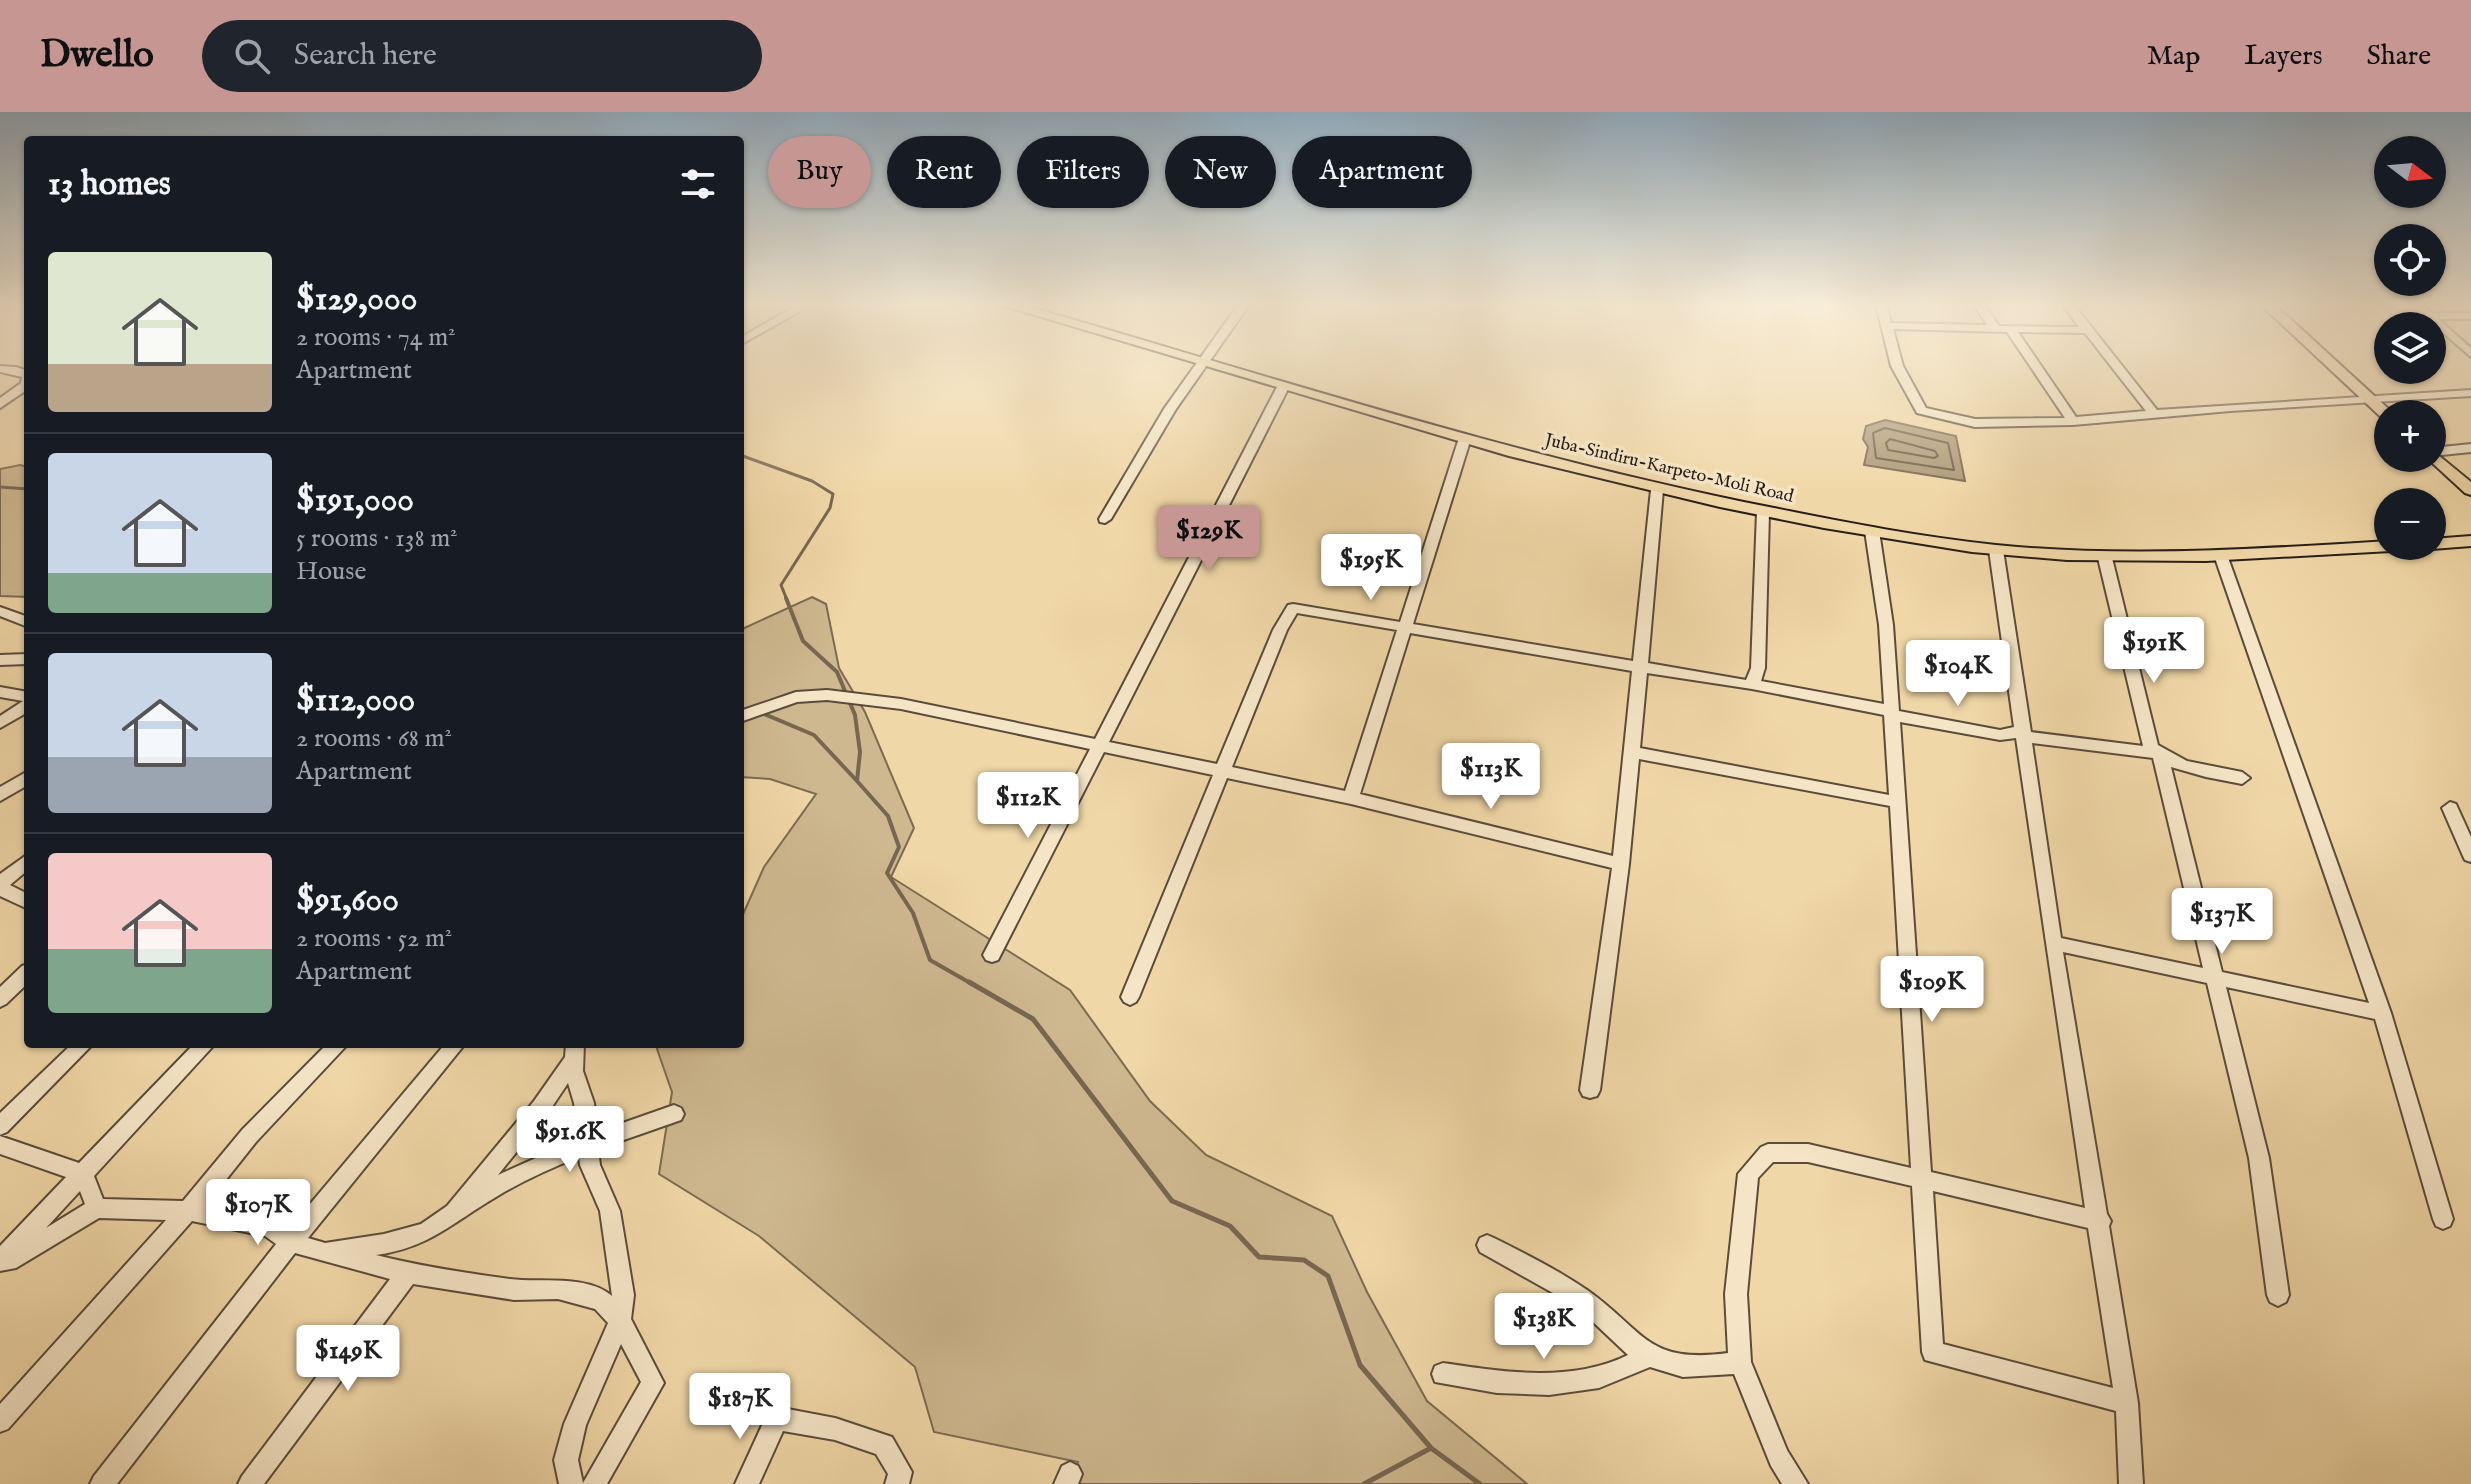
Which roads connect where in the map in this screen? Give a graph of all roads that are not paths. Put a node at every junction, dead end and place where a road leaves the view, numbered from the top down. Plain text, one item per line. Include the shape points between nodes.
1 (0, 369) edge
2 (1195, 369) edge
3 (1225, 369) edge
4 (1899, 369) edge
5 (2037, 369) edge
6 (2119, 369) edge
7 (2336, 369) edge
8 (24, 373) edge
9 (1284, 385) junction
10 (24, 386) edge
11 (2471, 393) edge
12 (2370, 400) junction
13 (0, 404) edge
14 (2374, 404) edge
15 (2154, 414) junction
16 (2073, 421) junction
17 (1465, 438) junction
18 (2471, 448) edge
19 (2446, 451) edge
20 (2446, 466) edge
21 (1657, 490) junction
22 (2471, 490) edge
23 (1763, 512) junction
24 (1105, 519) dead end
25 (1872, 531) junction
26 (2471, 541) edge
27 (2446, 543) edge
28 (2374, 547) edge
29 (1996, 550) junction
30 (2221, 555) junction
31 (2105, 558) junction
32 (0, 611) edge
33 (24, 620) edge
34 (1403, 627) junction
35 (24, 659) edge
36 (0, 660) edge
37 (1640, 665) junction
38 (1752, 684) junction
39 (0, 692) edge
40 (24, 696) edge
41 (24, 708) edge
42 (1892, 713) junction
43 (744, 716) edge
44 (0, 723) edge
45 (2024, 734) junction
46 (1100, 743) junction
47 (1632, 752) junction
48 (2158, 754) junction
49 (1222, 770) junction
50 (2242, 778) dead end
51 (24, 780) edge
52 (24, 790) edge
53 (1, 794) edge
54 (1351, 798) junction
55 (1897, 802) junction
56 (2450, 808) dead end
57 (2471, 856) edge
58 (24, 864) edge
59 (1621, 864) junction
60 (0, 886) edge
61 (24, 900) edge
62 (2053, 943) junction
63 (992, 955) dead end
64 (24, 975) edge
65 (2214, 976) junction
66 (1130, 997) dead end
67 (0, 999) edge
68 (2382, 1013) junction
69 (79, 1048) edge
70 (202, 1048) edge
71 (335, 1048) edge
72 (453, 1048) edge
73 (576, 1050) edge
74 (1590, 1090) dead end
75 (674, 1114) dead end
76 (0, 1126) edge
77 (588, 1142) junction
78 (0, 1145) edge
79 (83, 1174) junction
80 (97, 1208) junction
81 (188, 1211) junction
82 (454, 1213) junction
83 (2443, 1219) dead end
84 (2101, 1221) dead end
85 (291, 1242) junction
86 (1487, 1245) dead end
87 (321, 1252) junction
88 (0, 1264) edge
89 (408, 1273) junction
90 (2278, 1295) dead end
91 (620, 1320) junction
92 (1649, 1356) junction
93 (1740, 1362) junction
94 (1443, 1374) dead end
95 (2127, 1403) junction
96 (0, 1421) edge
97 (102, 1484) edge
98 (250, 1484) edge
99 (571, 1484) edge
100 (594, 1484) edge
101 (747, 1484) edge
102 (897, 1484) edge
103 (1796, 1484) edge
104 (2131, 1484) edge

1 - 8 street
2 - 24 street
3 - 9 main road, Juba-Sindiru-Karpeto-Moli Road
4 - 16 street via 1921,411 1975,423
5 - 16 street
6 - 15 street
7 - 12 main road
9 - 17 main road, Juba-Sindiru-Karpeto-Moli Road
9 - 46 street
10 - 13 street
11 - 12 street
12 - 14 main road
12 - 15 street
15 - 16 street
17 - 21 main road, Juba-Sindiru-Karpeto-Moli Road
17 - 34 street
18 - 19 street
20 - 22 main road
21 - 23 main road, Juba-Sindiru-Karpeto-Moli Road
21 - 37 street
23 - 25 main road, Juba-Sindiru-Karpeto-Moli Road
23 - 38 street via 1758,668
25 - 29 main road, Juba-Sindiru-Karpeto-Moli Road
25 - 42 street
26 - 27 main road
28 - 30 main road, Juba-Sindiru-Karpeto-Moli Road
29 - 31 main road, Juba-Sindiru-Karpeto-Moli Road
29 - 45 street
30 - 31 main road, Juba-Sindiru-Karpeto-Moli Road
30 - 68 street
31 - 48 street via 2145,735
32 - 33 street
34 - 37 street
34 - 49 street via 1293,608
34 - 54 street
35 - 36 street
37 - 38 street
37 - 47 street
38 - 42 street
39 - 40 street
41 - 44 street
42 - 45 street via 2000,735
42 - 55 street
43 - 46 street via 796,697 827,695
45 - 48 street
45 - 62 street
46 - 49 street
46 - 63 street
47 - 55 street
47 - 59 street
48 - 50 street
48 - 65 street
49 - 54 street
49 - 66 street
51 - 53 street
52 - 53 street
54 - 59 street
55 - 95 street via 1933,1352
56 - 57 street
58 - 60 street
59 - 74 street
60 - 61 street
62 - 65 street
62 - 95 street
64 - 67 street
65 - 68 street
65 - 90 street via 2259,1158
68 - 83 street
69 - 76 street
70 - 79 street
71 - 81 street via 249,1136
72 - 85 street
73 - 77 street via 573,1071 584,1103
73 - 82 street via 541,1107
75 - 77 street
77 - 82 street via 506,1178
77 - 91 street via 590,1165 610,1211 623,1295
78 - 79 street
79 - 80 street
79 - 88 street
80 - 81 street
80 - 88 street
81 - 85 street via 269,1227
81 - 96 street
82 - 87 street via 426,1232
84 - 93 street via 1808,1153 1768,1153 1748,1174 1736,1294
85 - 87 street
85 - 97 street
86 - 92 street via 1529,1264 1592,1307
87 - 89 street
89 - 91 street via 514,1290 558,1289 601,1300
89 - 98 street
91 - 99 street via 575,1424 566,1460
91 - 100 street via 653,1383
92 - 93 street via 1692,1367
92 - 94 street via 1588,1382 1504,1383
93 - 103 street via 1779,1458
95 - 104 street
101 - 102 street via 777,1418 884,1445 900,1472

